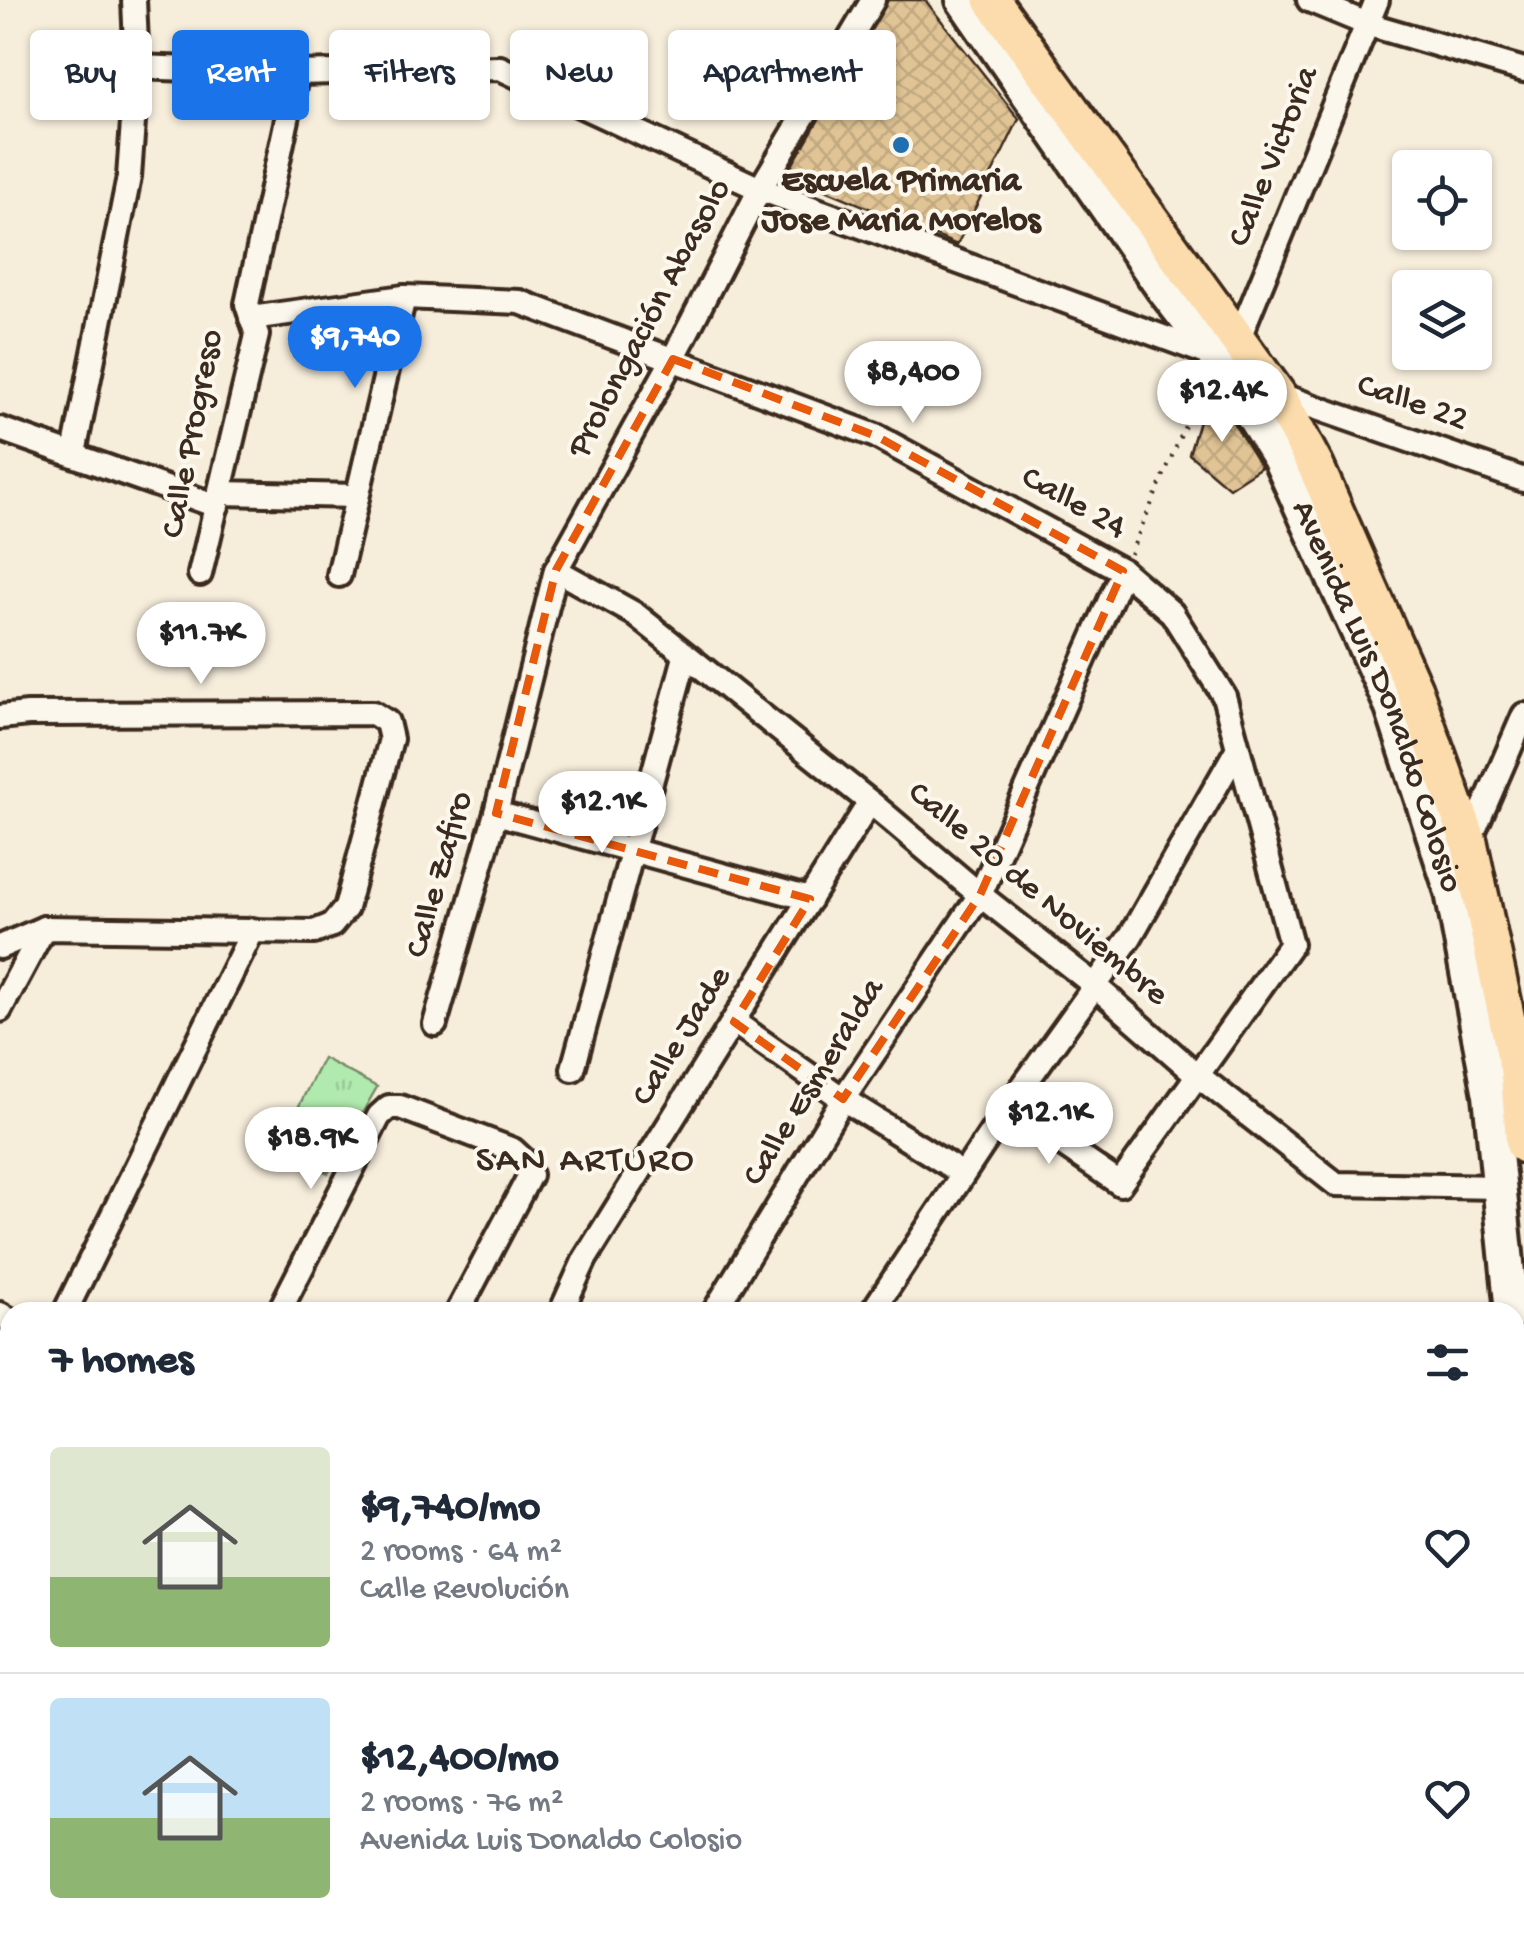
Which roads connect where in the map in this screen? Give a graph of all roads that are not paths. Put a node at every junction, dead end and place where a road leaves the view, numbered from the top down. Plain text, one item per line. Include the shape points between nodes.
1 (134, 0) edge
2 (873, 0) edge
3 (963, 0) edge
4 (992, 0) edge
5 (1309, 0) edge
6 (1377, 0) edge
7 (1367, 24) junction
8 (135, 30) edge
9 (1524, 70) edge
10 (309, 74) edge
11 (133, 120) edge
12 (288, 120) edge
13 (760, 189) junction
14 (404, 297) junction
15 (251, 318) junction
16 (1226, 348) junction
17 (674, 360) junction
18 (1277, 394) junction
19 (0, 429) edge
20 (74, 453) junction
21 (1524, 480) edge
22 (357, 496) junction
23 (218, 499) junction
24 (556, 570) junction
25 (1123, 571) junction
26 (200, 574) dead end
27 (338, 576) dead end
28 (684, 656) junction
29 (1524, 715) edge
30 (0, 717) edge
31 (1238, 748) junction
32 (870, 802) junction
33 (496, 813) junction
34 (1468, 842) junction
35 (631, 848) junction
36 (980, 895) junction
37 (810, 899) junction
38 (44, 928) junction
39 (254, 930) junction
40 (0, 947) edge
41 (1094, 984) junction
42 (0, 1010) edge
43 (734, 1022) junction
44 (435, 1024) dead end
45 (573, 1069) dead end
46 (1196, 1074) junction
47 (843, 1098) junction
48 (1008, 1107) junction
49 (1524, 1145) edge
50 (963, 1174) junction
51 (1500, 1187) junction
52 (70, 1302) edge
53 (285, 1302) edge
54 (463, 1302) edge
55 (566, 1302) edge
56 (720, 1302) edge
57 (879, 1302) edge
58 (1511, 1302) edge

1 - 8 street
2 - 13 street, Prolongación Abasolo
3 - 16 main road, Avenida Luis Donaldo Colosio via 1162,289
4 - 16 main road, Avenida Luis Donaldo Colosio
5 - 7 street
6 - 7 street, Calle Victoria
7 - 9 street
7 - 16 street, Calle Victoria
10 - 13 street via 500,68
11 - 20 street via 129,177
12 - 15 street, Calle Progreso via 247,304
13 - 16 street
13 - 17 street, Prolongación Abasolo
14 - 15 street, Calle 24
14 - 17 street, Calle 24 via 520,302
14 - 22 street
15 - 23 street, Calle Progreso via 257,335
16 - 18 main road, Avenida Luis Donaldo Colosio
16 - 51 main road, Avenida Luis Donaldo Colosio via 1390,705 1452,892 1490,1094
17 - 24 street, Prolongación Abasolo
17 - 25 street, Calle 24 via 876,436
18 - 21 street, Calle 22
18 - 34 main road, Avenida Luis Donaldo Colosio via 1414,688
19 - 20 street
20 - 23 street
22 - 23 street
22 - 27 street
23 - 26 street, Calle Progreso
24 - 28 street, Calle 20 de Noviembre via 635,614
24 - 33 street, Calle Zafiro
25 - 31 street, Calle 24 via 1172,613 1224,696
25 - 36 street
28 - 32 street, Calle 20 de Noviembre
28 - 35 street
29 - 34 street
30 - 39 street via 373,712 386,722 391,739 346,908 332,925 314,932
31 - 41 street via 1130,937
31 - 46 street, Calle 24 via 1291,944
32 - 36 street, Calle 20 de Noviembre
32 - 37 street, Calle Jade
33 - 35 street
33 - 44 street, Calle Zafiro
34 - 49 main road, Avenida Luis Donaldo Colosio via 1518,1071
35 - 37 street
35 - 45 street
36 - 41 street, Calle 20 de Noviembre
36 - 47 street, Calle Esmeralda
37 - 43 street, Calle Jade
38 - 39 street
38 - 40 street
38 - 42 street
39 - 52 street
41 - 46 street, Calle 20 de Noviembre
41 - 48 street
43 - 47 street
43 - 55 street, Calle Jade via 585,1259
46 - 48 street via 1120,1184
46 - 51 street, Calle 20 de Noviembre via 1336,1184
47 - 50 street
47 - 56 street, Calle Esmeralda
48 - 50 street
50 - 57 street
51 - 58 main road, Avenida Luis Donaldo Colosio
53 - 54 street via 379,1116 400,1107 514,1150 526,1162 530,1175

